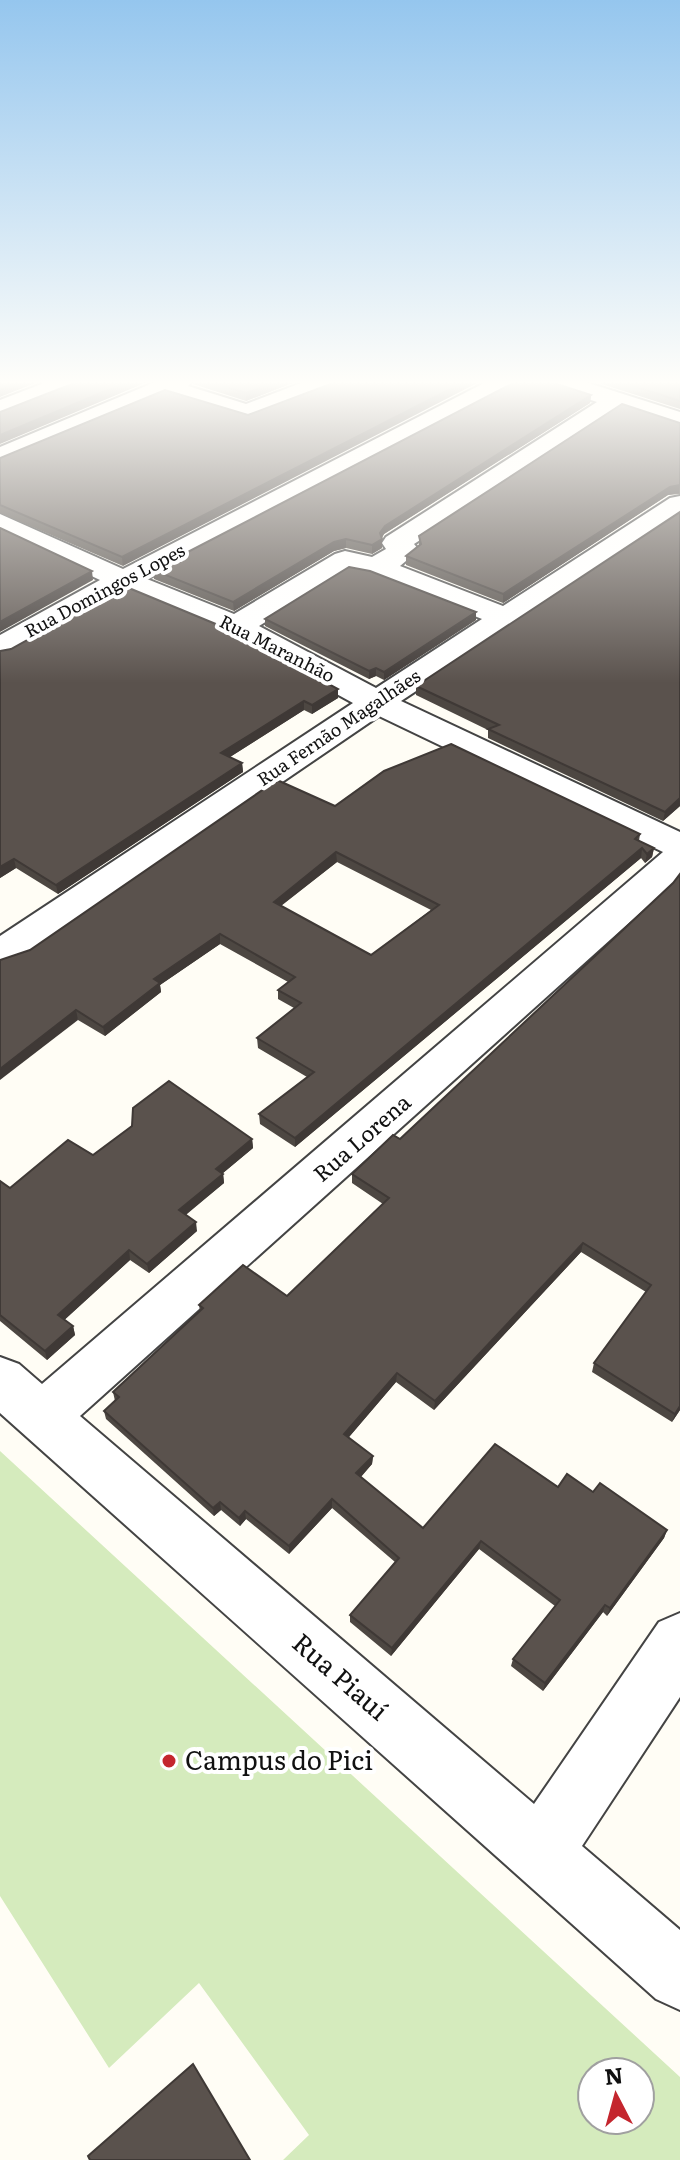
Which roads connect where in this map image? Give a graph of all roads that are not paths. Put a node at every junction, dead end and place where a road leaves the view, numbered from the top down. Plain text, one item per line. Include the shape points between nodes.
1 (314, 481) edge
2 (488, 481) edge
3 (680, 504) edge
4 (0, 522) edge
5 (377, 567) junction
6 (456, 569) edge
7 (123, 580) junction
8 (427, 587) junction
9 (506, 618) junction
10 (236, 626) junction
11 (0, 648) edge
12 (377, 702) junction
13 (680, 846) edge
14 (680, 857) edge
15 (0, 955) edge
16 (21, 1398) edge
17 (680, 1643) edge
18 (540, 1852) junction
19 (680, 1975) edge

1 - 7 street, Rua Domingos Lopes
2 - 5 street via 396,543 404,550
3 - 9 street, Rua Fernão Magalhães
4 - 7 street, Rua Maranhão
5 - 8 street
5 - 10 street via 345,560
6 - 8 street
7 - 10 street, Rua Maranhão
7 - 11 street, Rua Domingos Lopes
8 - 9 street
9 - 12 street, Rua Fernão Magalhães
10 - 12 street, Rua Maranhão
12 - 13 street, Rua Maranhão
12 - 15 street, Rua Fernão Magalhães
14 - 16 street, Rua Lorena
16 - 18 street, Rua Piauí
17 - 18 street
18 - 19 street, Rua Piauí

